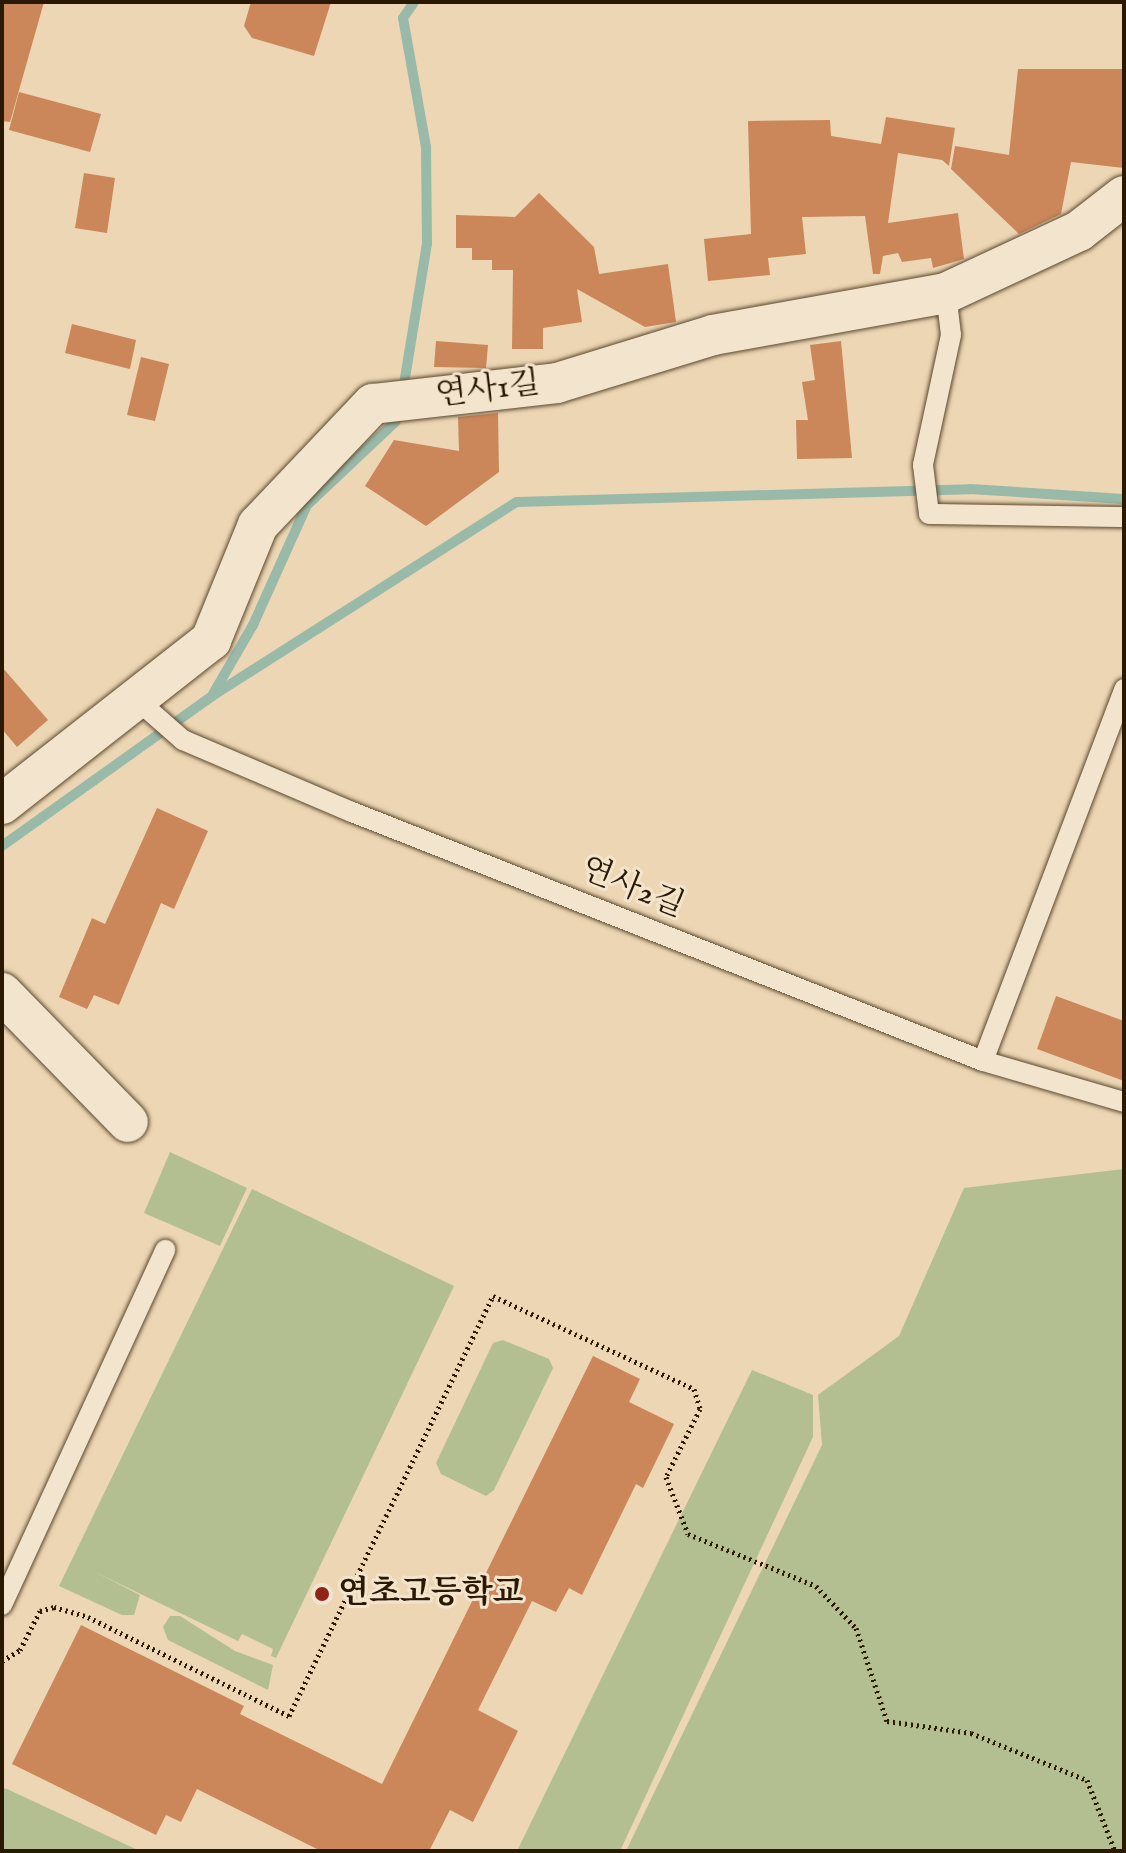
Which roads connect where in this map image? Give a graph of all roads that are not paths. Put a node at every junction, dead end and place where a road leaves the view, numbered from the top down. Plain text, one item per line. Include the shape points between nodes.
1 (1124, 196) edge
2 (946, 293) junction
3 (1124, 517) edge
4 (1124, 689) edge
5 (135, 698) junction
6 (2, 804) edge
7 (2, 993) edge
8 (983, 1061) junction
9 (1124, 1102) edge
10 (128, 1122) dead end
11 (165, 1250) dead end
12 (2, 1605) edge

1 - 2 street, 연사1길 via 1079,231
2 - 3 lane via 951,335 923,465 929,514
2 - 5 street, 연사1길 via 713,335 557,383 373,404 258,525 211,640
4 - 8 lane
5 - 6 street, 연사1길
5 - 8 lane, 연사2길 via 183,740
7 - 10 street
8 - 9 lane, 연사2길
11 - 12 lane

